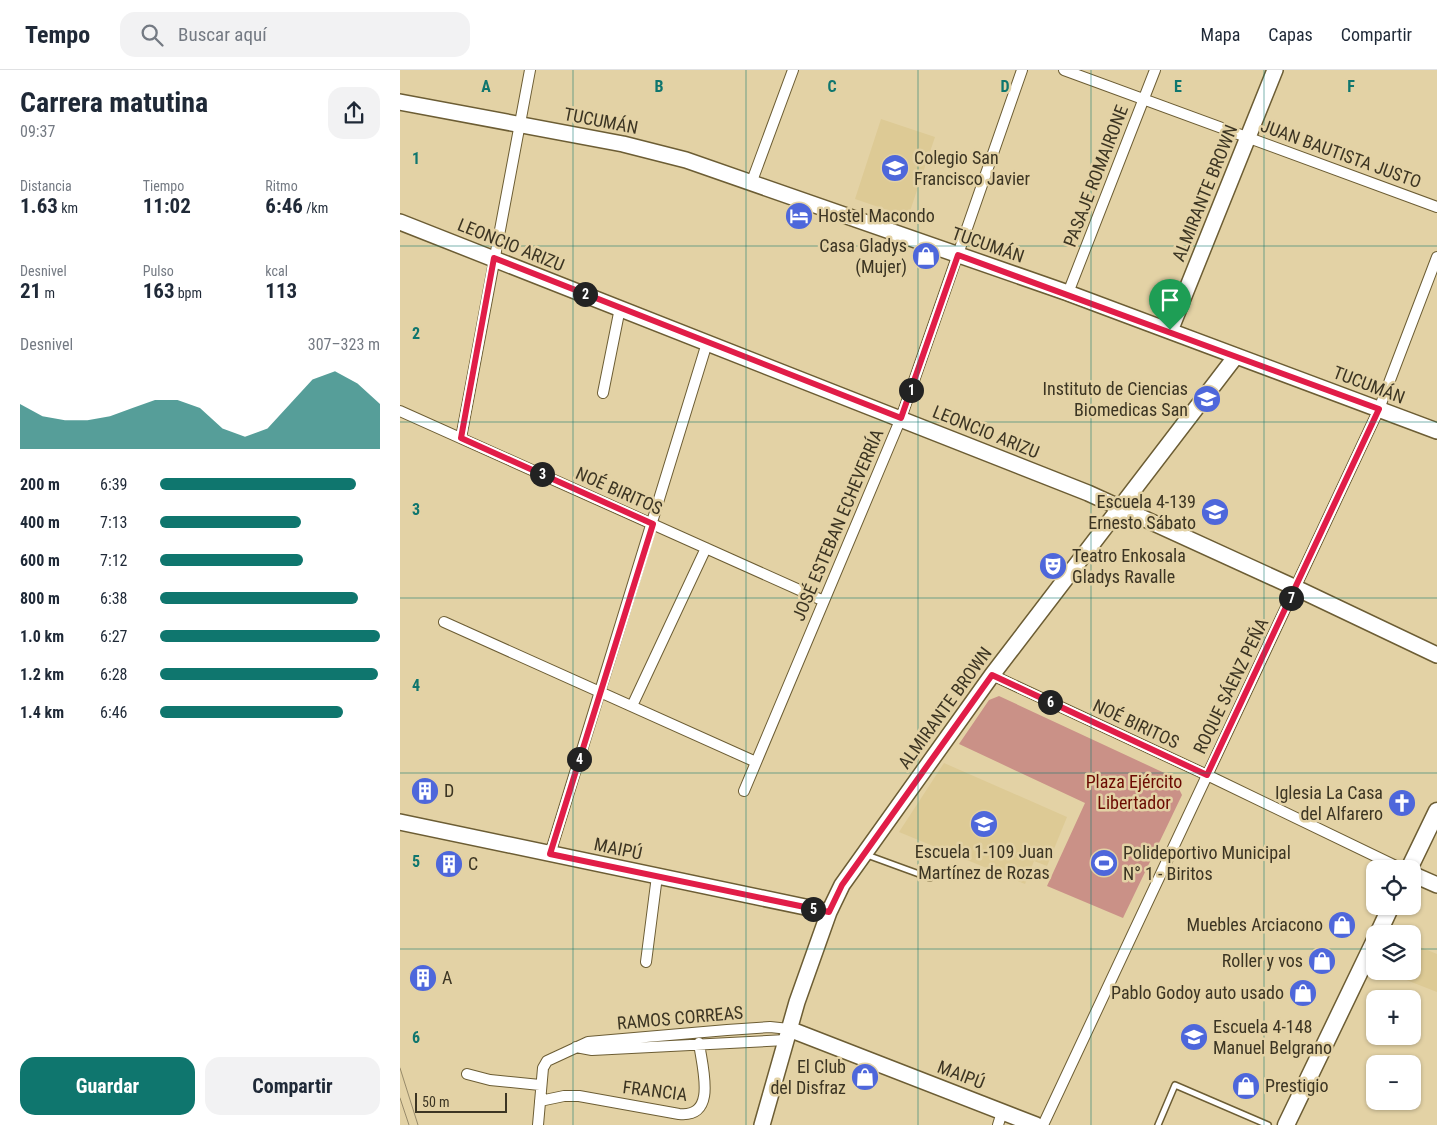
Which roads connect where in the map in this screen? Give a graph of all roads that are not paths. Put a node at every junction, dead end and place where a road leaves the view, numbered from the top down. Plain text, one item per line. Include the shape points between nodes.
1 (530, 70) edge
2 (793, 70) edge
3 (1022, 70) edge
4 (1064, 70) edge
5 (1155, 70) edge
6 (1275, 70) edge
7 (1144, 99) junction
8 (400, 102) edge
9 (519, 123) junction
10 (1248, 137) junction
11 (752, 182) junction
12 (1437, 207) edge
13 (400, 222) edge
14 (958, 255) junction
15 (1437, 257) edge
16 (494, 258) junction
17 (1068, 293) junction
18 (620, 308) junction
19 (1170, 330) junction
20 (707, 343) junction
21 (1236, 356) junction
22 (603, 393) dead end
23 (1379, 409) junction
24 (400, 411) edge
25 (901, 418) junction
26 (1437, 431) edge
27 (461, 438) junction
28 (1119, 507) junction
29 (653, 524) junction
30 (706, 548) junction
31 (1296, 588) junction
32 (824, 601) junction
33 (444, 622) dead end
34 (1437, 655) edge
35 (992, 675) junction
36 (599, 691) junction
37 (632, 706) junction
38 (756, 762) junction
39 (1207, 775) junction
40 (744, 791) dead end
41 (1437, 811) edge
42 (400, 822) edge
43 (550, 854) junction
44 (863, 854) junction
45 (1383, 860) edge
46 (1414, 860) edge
47 (657, 876) junction
48 (930, 878) dead end
49 (1421, 878) edge
50 (1437, 885) edge
51 (829, 912) junction
52 (1366, 959) edge
53 (646, 962) dead end
54 (787, 1035) junction
55 (699, 1044) junction
56 (575, 1047) junction
57 (467, 1074) dead end
58 (540, 1085) junction
59 (540, 1101) junction
60 (1000, 1118) edge
61 (1265, 1124) edge
62 (538, 1125) edge
63 (762, 1125) edge
64 (1036, 1125) edge
65 (1043, 1125) edge
66 (1158, 1125) edge
67 (1286, 1125) edge

1 - 9 street
2 - 11 street
3 - 14 street, JOSÉ ESTEBAN ECHEVERRÍA
4 - 7 street, JUAN BAUTISTA JUSTO
5 - 7 street, PASAJE ROMAIRONE
6 - 10 street, ALMIRANTE BROWN
7 - 10 street, JUAN BAUTISTA JUSTO
7 - 17 street, PASAJE ROMAIRONE
8 - 9 street, TUCUMÁN
9 - 11 street, TUCUMÁN via 643,148
9 - 16 street
10 - 12 street, JUAN BAUTISTA JUSTO
10 - 19 street, ALMIRANTE BROWN
11 - 14 street, TUCUMÁN
13 - 16 street, LEONCIO ARIZU
14 - 17 street, TUCUMÁN
14 - 25 street, JOSÉ ESTEBAN ECHEVERRÍA
15 - 23 street, ROQUE SÁENZ PEÑA
16 - 18 street, LEONCIO ARIZU
16 - 27 street
17 - 19 street, TUCUMÁN
18 - 20 street, LEONCIO ARIZU
18 - 22 street
19 - 21 street, TUCUMÁN
20 - 25 street, LEONCIO ARIZU
20 - 29 street
21 - 23 street, TUCUMÁN
21 - 28 street, ALMIRANTE BROWN
23 - 26 street, TUCUMÁN
23 - 31 street, ROQUE SÁENZ PEÑA
24 - 27 street, NOÉ BIRITOS
25 - 28 street, LEONCIO ARIZU
25 - 32 street, JOSÉ ESTEBAN ECHEVERRÍA
27 - 29 street, NOÉ BIRITOS
28 - 31 street, LEONCIO ARIZU
28 - 35 street, ALMIRANTE BROWN
29 - 30 street, NOÉ BIRITOS
29 - 36 street
30 - 32 street, NOÉ BIRITOS
30 - 37 street
31 - 34 street, LEONCIO ARIZU
31 - 39 street, ROQUE SÁENZ PEÑA
32 - 38 street, JOSÉ ESTEBAN ECHEVERRÍA
33 - 36 street
35 - 39 street, NOÉ BIRITOS
35 - 44 street, ALMIRANTE BROWN
36 - 37 street
36 - 43 street
37 - 38 street
38 - 40 street, JOSÉ ESTEBAN ECHEVERRÍA
39 - 45 street, NOÉ BIRITOS
39 - 65 street, ROQUE SÁENZ PEÑA
41 - 46 main road
42 - 43 street, MAIPÚ
43 - 47 street, MAIPÚ
44 - 48 lane
44 - 51 street, ALMIRANTE BROWN
47 - 51 street, MAIPÚ
47 - 53 street
49 - 50 street
51 - 54 street, ALMIRANTE BROWN
52 - 67 main road
54 - 55 street, RAMOS CORREAS
54 - 56 street, RAMOS CORREAS via 770,1027 588,1042
54 - 60 street, MAIPÚ
54 - 63 street, ALMIRANTE BROWN
55 - 56 street, RAMOS CORREAS via 592,1050
55 - 59 street, FRANCIA via 706,1097 693,1113 679,1114 578,1096
56 - 58 street, RAMOS CORREAS via 547,1061 542,1068
57 - 58 street via 490,1080
58 - 59 street
59 - 62 street
60 - 64 street, MAIPÚ
61 - 66 lane via 1175,1085

